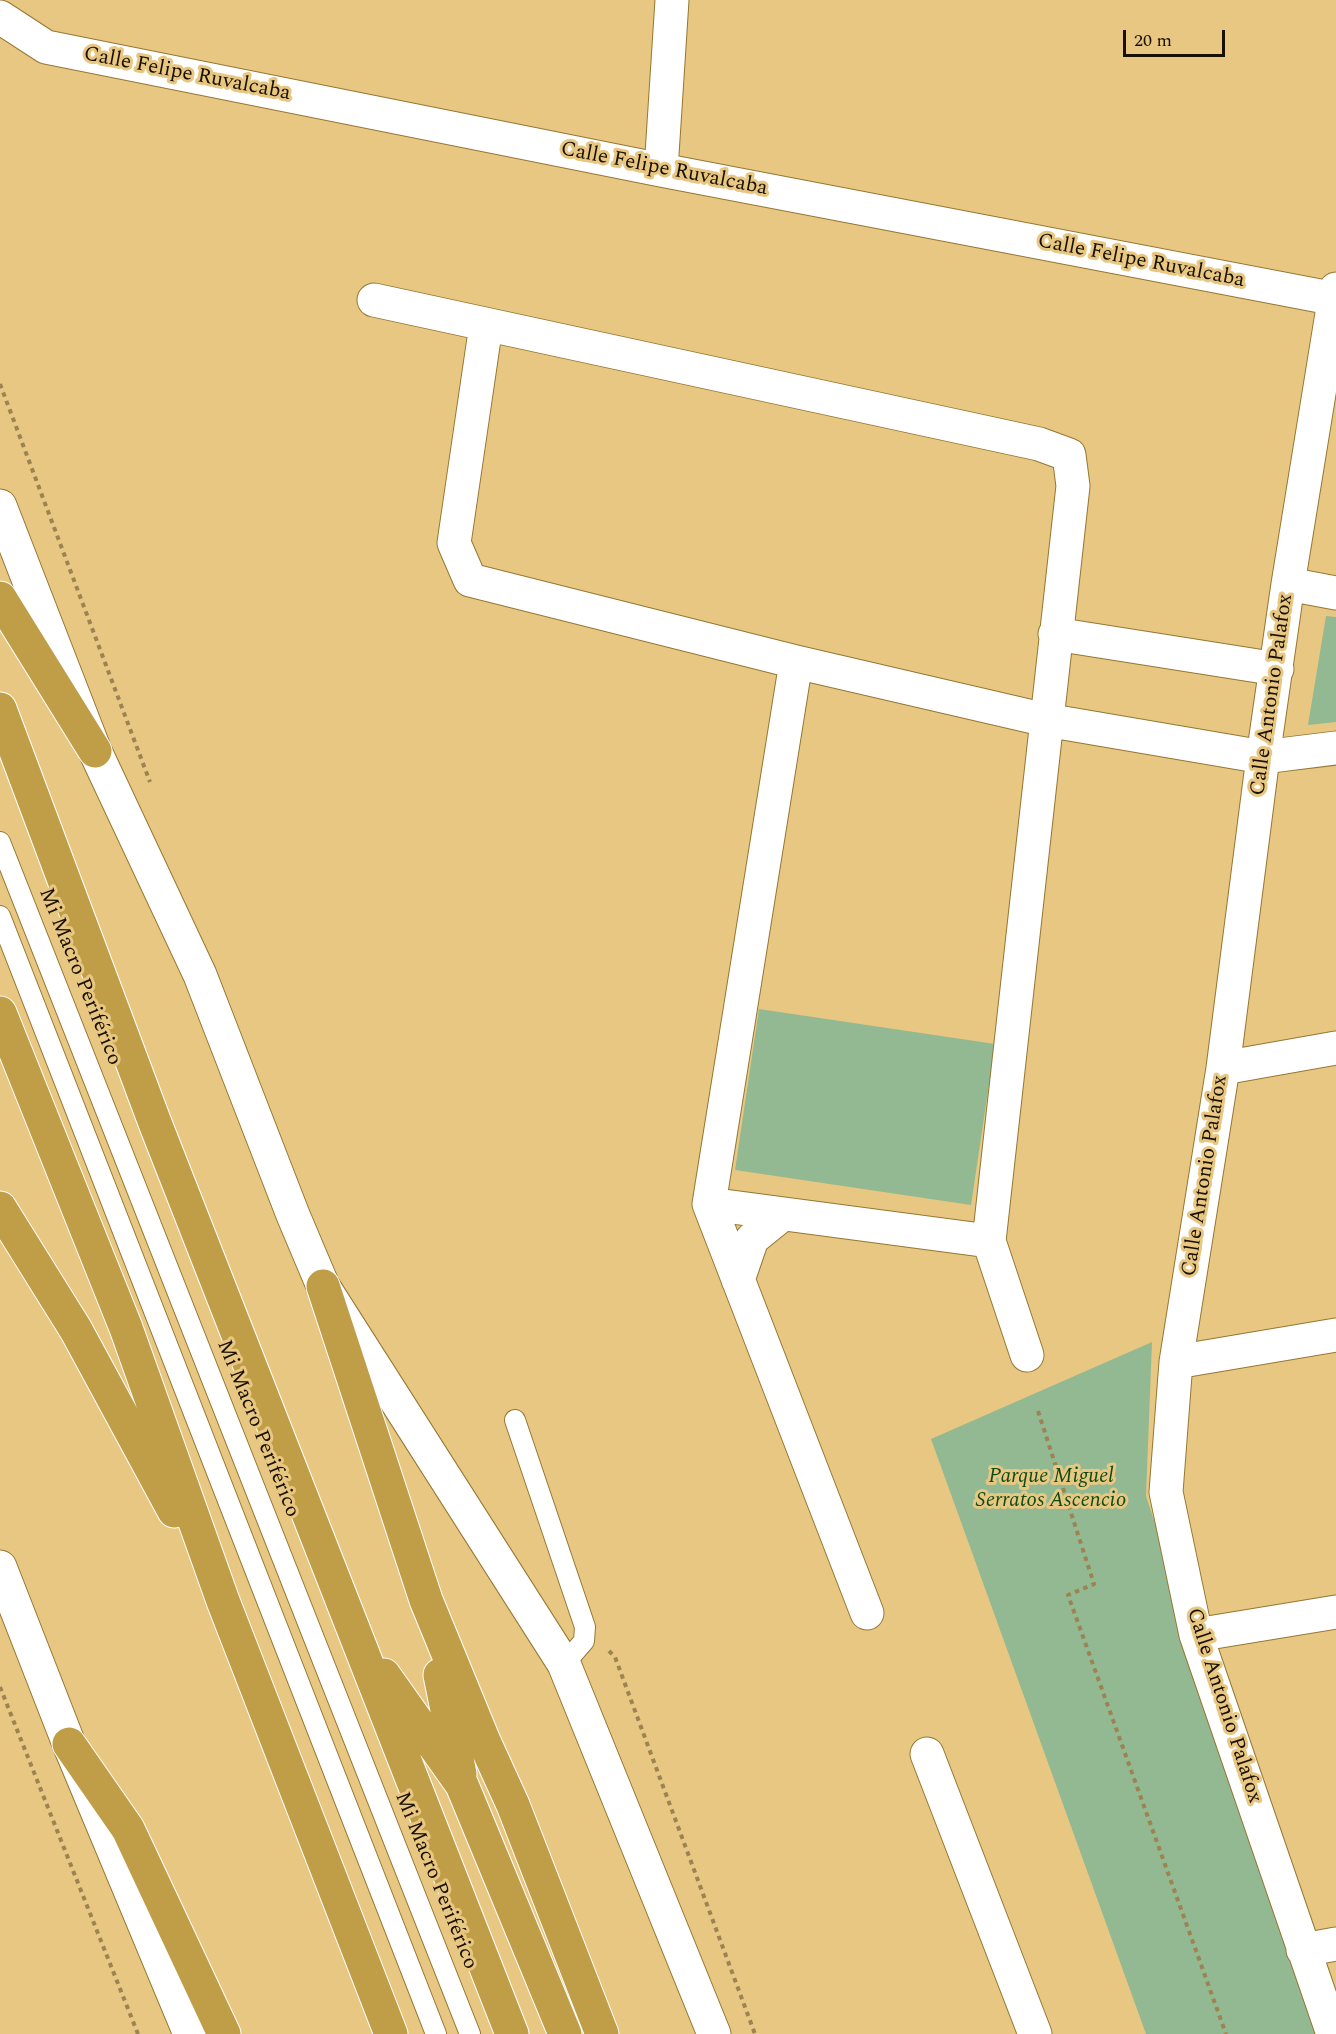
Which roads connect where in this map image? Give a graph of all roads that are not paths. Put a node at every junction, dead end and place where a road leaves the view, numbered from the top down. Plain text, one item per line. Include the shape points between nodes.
1 (672, 0) edge
2 (0, 17) edge
3 (661, 170) junction
4 (1336, 289) edge
5 (1336, 299) edge
6 (374, 300) dead end
7 (486, 325) junction
8 (0, 506) edge
9 (1288, 584) junction
10 (1336, 593) edge
11 (0, 597) edge
12 (1055, 634) junction
13 (796, 662) junction
14 (1276, 669) junction
15 (0, 709) edge
16 (1046, 720) junction
17 (1336, 748) edge
18 (95, 751) junction
19 (1263, 757) junction
20 (0, 842) edge
21 (0, 916) edge
22 (0, 1013) edge
23 (1336, 1048) edge
24 (1223, 1068) junction
25 (709, 1204) junction
26 (0, 1208) edge
27 (783, 1214) junction
28 (989, 1241) junction
29 (738, 1280) junction
30 (323, 1286) junction
31 (1336, 1335) edge
32 (1027, 1355) dead end
33 (1176, 1362) junction
34 (515, 1420) dead end
35 (0, 1567) edge
36 (426, 1600) junction
37 (223, 1601) junction
38 (1336, 1612) edge
39 (867, 1613) dead end
40 (354, 1632) junction
41 (1196, 1635) junction
42 (564, 1664) junction
43 (69, 1744) junction
44 (927, 1754) dead end
45 (462, 1785) junction
46 (1336, 1944) edge
47 (1303, 1950) junction
48 (190, 2034) edge
49 (224, 2034) edge
50 (391, 2034) edge
51 (436, 2034) edge
52 (470, 2034) edge
53 (512, 2034) edge
54 (565, 2034) edge
55 (602, 2034) edge
56 (714, 2034) edge
57 (1035, 2034) edge
58 (1333, 2034) edge

1 - 3 street
2 - 3 street, Calle Felipe Ruvalcaba via 46,47
3 - 5 street, Calle Felipe Ruvalcaba
4 - 5 street, Calle Antonio Palafox
5 - 9 street, Calle Antonio Palafox
6 - 7 street
7 - 12 street via 1039,444 1069,455 1073,486
7 - 13 street via 454,543 470,580
8 - 18 street
9 - 10 street
9 - 14 street, Calle Antonio Palafox
11 - 18 highway
12 - 14 street
12 - 16 street
13 - 16 street
13 - 25 street
14 - 19 street, Calle Antonio Palafox
15 - 40 highway via 155,1123
16 - 19 street
16 - 28 street
17 - 19 street
18 - 30 street via 200,975
19 - 24 street, Calle Antonio Palafox
20 - 52 lane, Mi Macro Periférico
21 - 51 lane
22 - 37 highway via 126,1328
23 - 24 street
24 - 33 street, Calle Antonio Palafox
25 - 27 street
25 - 29 street
26 - 37 highway via 76,1330
27 - 28 street
27 - 29 street via 752,1239
28 - 32 street
29 - 39 street
30 - 36 highway
30 - 42 street
31 - 33 street
33 - 41 street, Calle Antonio Palafox via 1166,1492
34 - 42 lane via 585,1627 584,1641
35 - 43 street
36 - 45 highway
36 - 55 highway via 513,1805
37 - 50 highway
38 - 41 street
40 - 45 highway
40 - 53 highway
41 - 47 street, Calle Antonio Palafox
42 - 56 street
43 - 48 street
43 - 49 highway via 128,1829
44 - 57 street
45 - 54 highway
46 - 47 street
47 - 58 street, Calle Antonio Palafox

